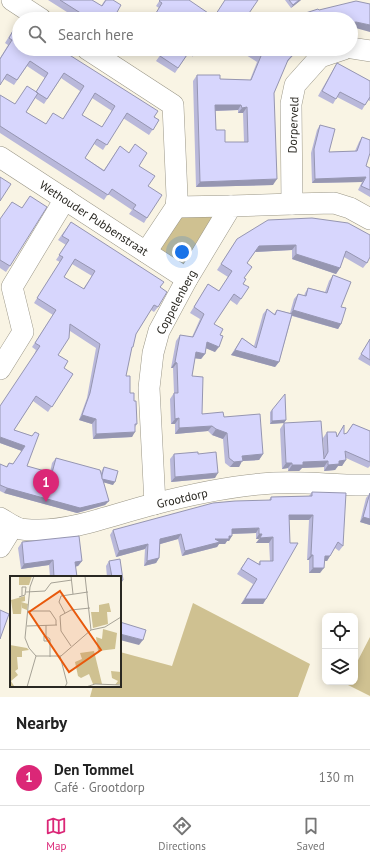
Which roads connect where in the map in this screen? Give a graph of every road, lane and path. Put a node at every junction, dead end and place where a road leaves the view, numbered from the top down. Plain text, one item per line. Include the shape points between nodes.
1 (12, 0) edge
2 (30, 12) edge
3 (358, 49) edge
4 (370, 51) edge
5 (98, 56) edge
6 (323, 56) edge
7 (0, 157) edge
8 (65, 200) junction
9 (292, 204) junction
10 (232, 206) junction
11 (176, 207) junction
12 (370, 219) edge
13 (146, 252) junction
14 (188, 279) junction
15 (6, 283) edge
16 (7, 342) edge
17 (0, 369) edge
18 (370, 486) edge
19 (155, 504) junction
20 (6, 522) edge
21 (0, 547) edge

1 - 2 street
3 - 4 street
5 - 11 street via 173,105
6 - 9 street, Dorperveld via 295,85 291,104
7 - 8 street, Wethouder Pubbenstraat
8 - 13 street, Wethouder Pubbenstraat
8 - 15 street
9 - 10 street
9 - 12 street via 334,203
10 - 11 street
10 - 14 street, Coppelenberg
11 - 13 street
13 - 14 street, Wethouder Pubbenstraat
14 - 19 street, Coppelenberg via 159,331 153,353 149,388
15 - 16 street via 23,332
16 - 17 street
18 - 19 street, Grootdorp via 262,484 207,492
19 - 20 street, Grootdorp via 63,529 22,530
20 - 21 street

